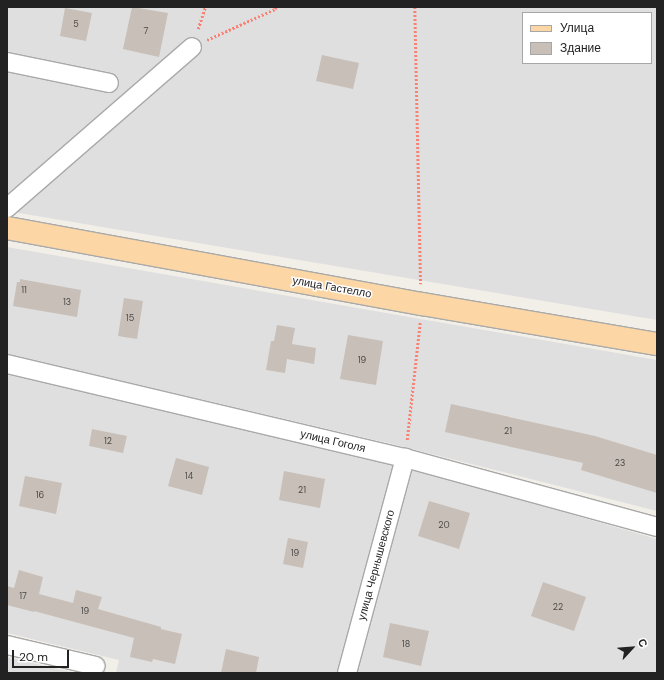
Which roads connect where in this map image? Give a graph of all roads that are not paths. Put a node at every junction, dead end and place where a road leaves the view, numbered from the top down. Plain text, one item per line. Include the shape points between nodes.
1 (192, 47) road end
2 (7, 62) edge
3 (108, 83) dead end
4 (7, 208) edge
5 (7, 228) edge
6 (657, 344) edge
7 (7, 364) edge
8 (405, 458) junction
9 (657, 527) edge
10 (7, 645) edge
11 (96, 666) dead end
12 (347, 673) edge

1 - 4 street
2 - 3 street
5 - 6 main road, улица Гастелло
7 - 8 street, улица Гоголя
8 - 9 street, улица Гоголя
8 - 12 street, улица Чернышевского
10 - 11 street

